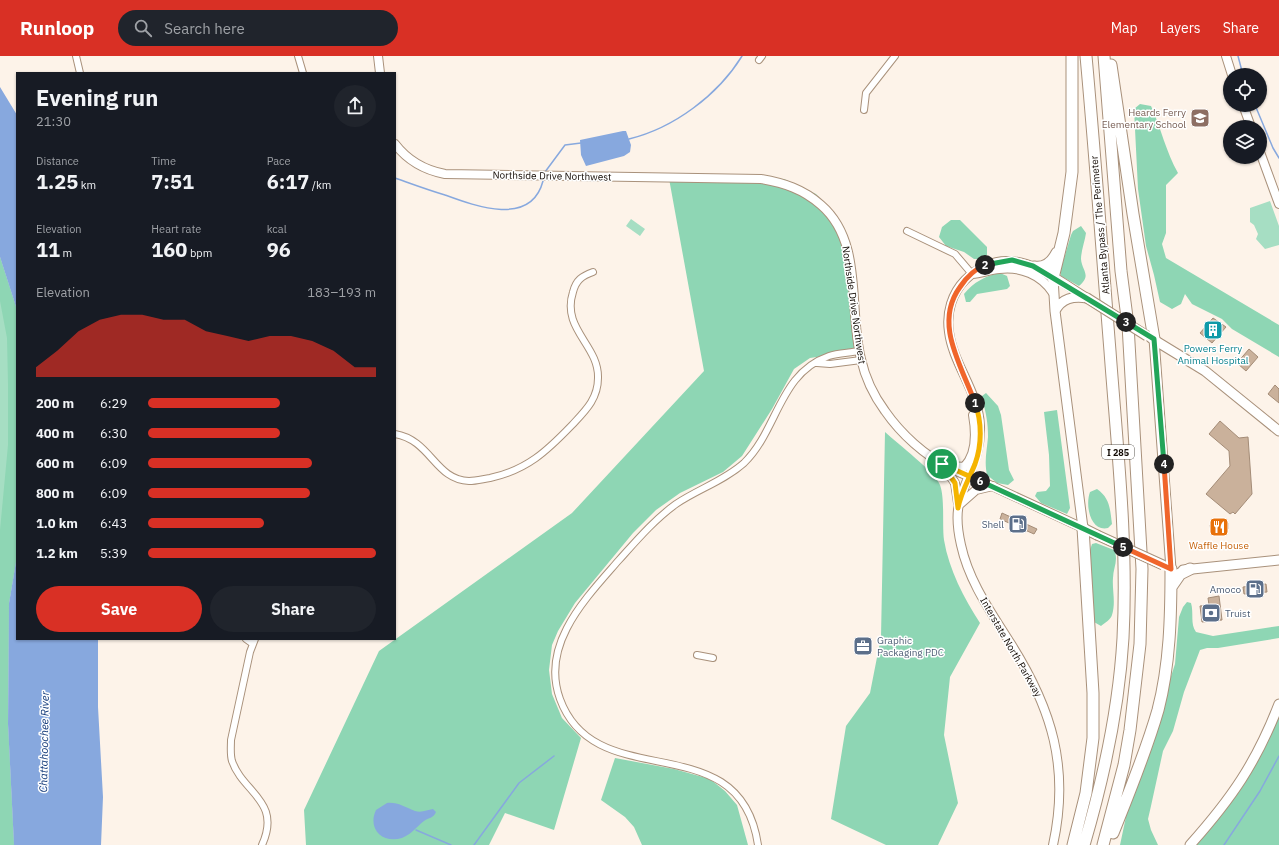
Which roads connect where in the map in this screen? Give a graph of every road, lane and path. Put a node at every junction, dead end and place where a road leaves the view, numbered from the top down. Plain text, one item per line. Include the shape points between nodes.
1 (76, 56) edge
2 (298, 56) edge
3 (378, 56) edge
4 (895, 56) edge
5 (1072, 56) edge
6 (1086, 56) edge
7 (1104, 56) edge
8 (1110, 56) edge
9 (1226, 56) edge
10 (1230, 68) edge
11 (80, 72) edge
12 (303, 72) edge
13 (380, 72) edge
14 (864, 110) dead end
15 (396, 145) edge
16 (1264, 164) edge
17 (1279, 204) edge
18 (907, 231) dead end
19 (1061, 246) junction
20 (1034, 267) junction
21 (593, 272) dead end
22 (972, 274) junction
23 (1053, 278) junction
24 (1054, 292) junction
25 (1087, 298) junction
26 (1056, 311) junction
27 (1150, 337) junction
28 (860, 355) junction
29 (978, 410) junction
30 (1278, 430) edge
31 (396, 434) edge
32 (942, 464) junction
33 (970, 476) junction
34 (993, 486) junction
35 (958, 507) junction
36 (1083, 528) junction
37 (1279, 560) edge
38 (1167, 567) junction
39 (1190, 569) junction
40 (1171, 586) junction
41 (254, 642) edge
42 (697, 655) dead end
43 (713, 658) dead end
44 (1279, 704) edge
45 (262, 845) edge
46 (758, 845) edge
47 (1053, 845) edge
48 (1073, 845) edge
49 (1084, 845) edge
50 (1103, 845) edge
51 (1108, 845) edge
52 (1190, 845) edge

1 - 11 street
2 - 12 street
3 - 13 street
4 - 14 street via 866,93
5 - 19 highway via 1072,165
6 - 49 highway, Atlanta Bypass / The Perimeter / I 285 via 1120,475 1124,593 1121,663 1111,735
7 - 50 highway, Atlanta Bypass / The Perimeter / I 285 via 1121,271 1128,325 1142,569 1140,644 1130,730 1124,765
8 - 27 highway
9 - 10 street
15 - 28 street, Northside Drive Northwest via 415,163 431,171 445,174 761,180 779,182 796,188 825,208 845,240
16 - 17 street
18 - 22 street via 955,254
19 - 20 highway via 1049,264
19 - 23 highway
20 - 22 street, Interstate North Parkway via 1006,260 984,265
20 - 23 street, Interstate North Parkway
21 - 31 street via 580,277 571,297 570,310 576,329 596,362 596,392 587,409 541,456 516,470 476,481 464,480 443,470 416,442
22 - 24 street via 1002,268 1017,269 1041,279
22 - 29 street, Interstate North Parkway via 955,294 948,322 951,341
23 - 24 main road
23 - 25 street, Interstate North Parkway
24 - 26 main road
25 - 26 main road via 1069,298 1062,302
25 - 27 main road, bridge
26 - 36 main road
27 - 30 main road via 1205,371
27 - 38 main road
28 - 32 street, Northside Drive Northwest via 871,387 885,410 906,436
28 - 46 street via 829,356 801,371 760,443 746,461 728,475 689,495 649,527 601,580 572,619 562,637 557,654 556,680 560,699 582,732 607,749 687,767 717,779 731,790 744,806 753,822
29 - 32 street via 973,416 974,446 970,461 964,467 957,468
29 - 33 street, Interstate North Parkway via 980,443
32 - 33 street, Northside Drive Northwest
32 - 35 street via 955,483
33 - 34 street, Northside Drive Northwest
33 - 35 street, Interstate North Parkway
34 - 35 street via 976,490
34 - 36 street, Northside Drive Northwest
35 - 47 street, Interstate North Parkway via 959,537 971,578 1035,685 1048,721 1059,776 1059,804
36 - 38 main road, Northside Drive Northwest, bridge
36 - 48 highway via 1093,693 1093,738 1086,793
37 - 39 main road, Northside Drive Northwest
38 - 39 main road, Northside Drive Northwest
38 - 40 highway
39 - 40 highway via 1180,574
40 - 51 highway via 1172,614 1168,657 1158,710
41 - 45 street via 230,751 237,771 256,793 265,810 266,832
42 - 43 street
44 - 52 main road via 1261,746 1238,787

